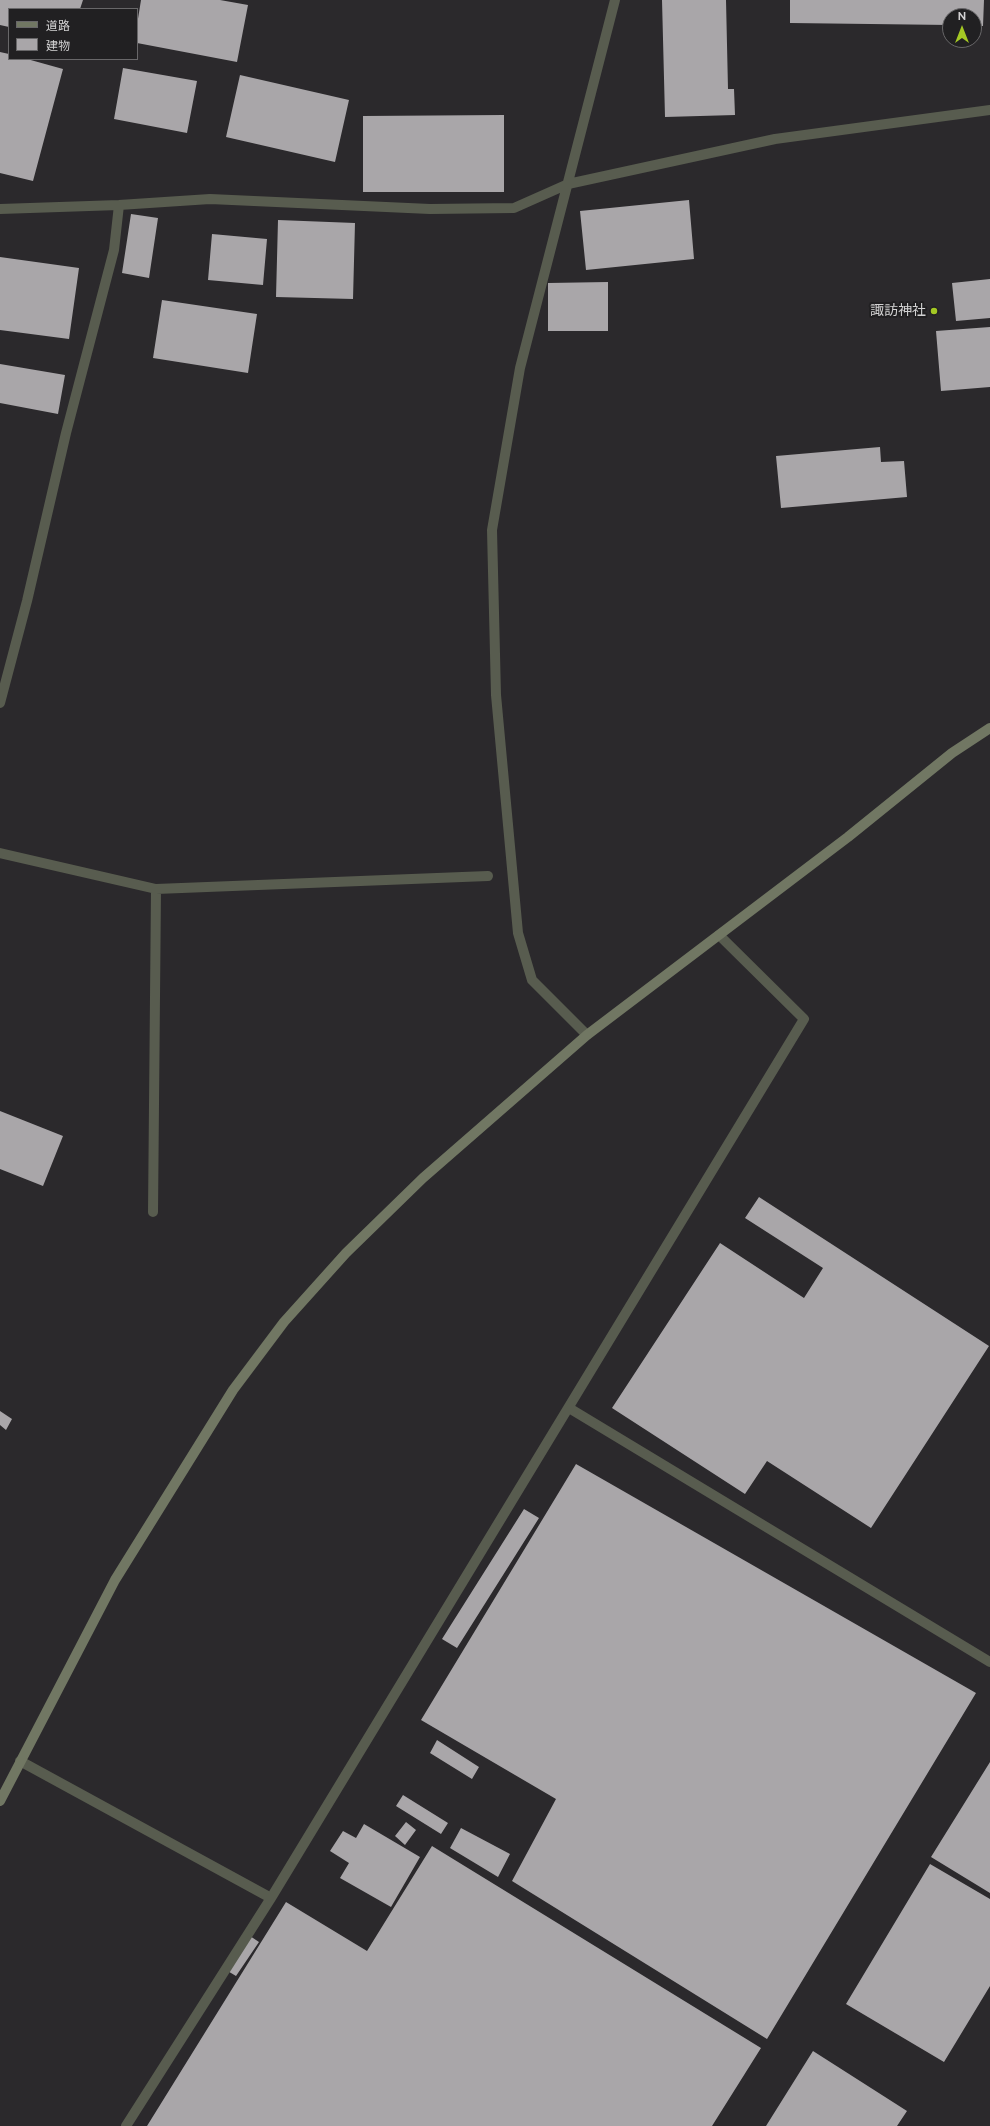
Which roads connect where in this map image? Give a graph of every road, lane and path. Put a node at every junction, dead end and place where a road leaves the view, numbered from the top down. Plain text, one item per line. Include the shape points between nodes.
1 (615, 0) edge
2 (990, 110) edge
3 (568, 184) junction
4 (119, 205) junction
5 (0, 209) edge
6 (0, 703) edge
7 (990, 728) edge
8 (0, 853) edge
9 (488, 876) dead end
10 (156, 889) junction
11 (719, 935) junction
12 (587, 1035) junction
13 (152, 1212) dead end
14 (568, 1408) junction
15 (990, 1662) edge
16 (20, 1760) junction
17 (0, 1801) edge
18 (271, 1898) junction
19 (126, 2126) edge

1 - 3 street
2 - 3 street via 775,139
3 - 4 street via 514,208 430,209 210,199
3 - 12 street via 520,368 492,538 496,695 518,933 532,980
4 - 5 street
4 - 6 street via 114,250 66,432 27,601
7 - 11 street via 952,753 848,837
8 - 10 street
9 - 10 street
10 - 13 street
11 - 12 street
11 - 14 street via 804,1019
12 - 16 street via 423,1178 346,1253 284,1322 233,1390 115,1580
14 - 15 street
14 - 18 street
16 - 17 street
16 - 18 street
18 - 19 street

